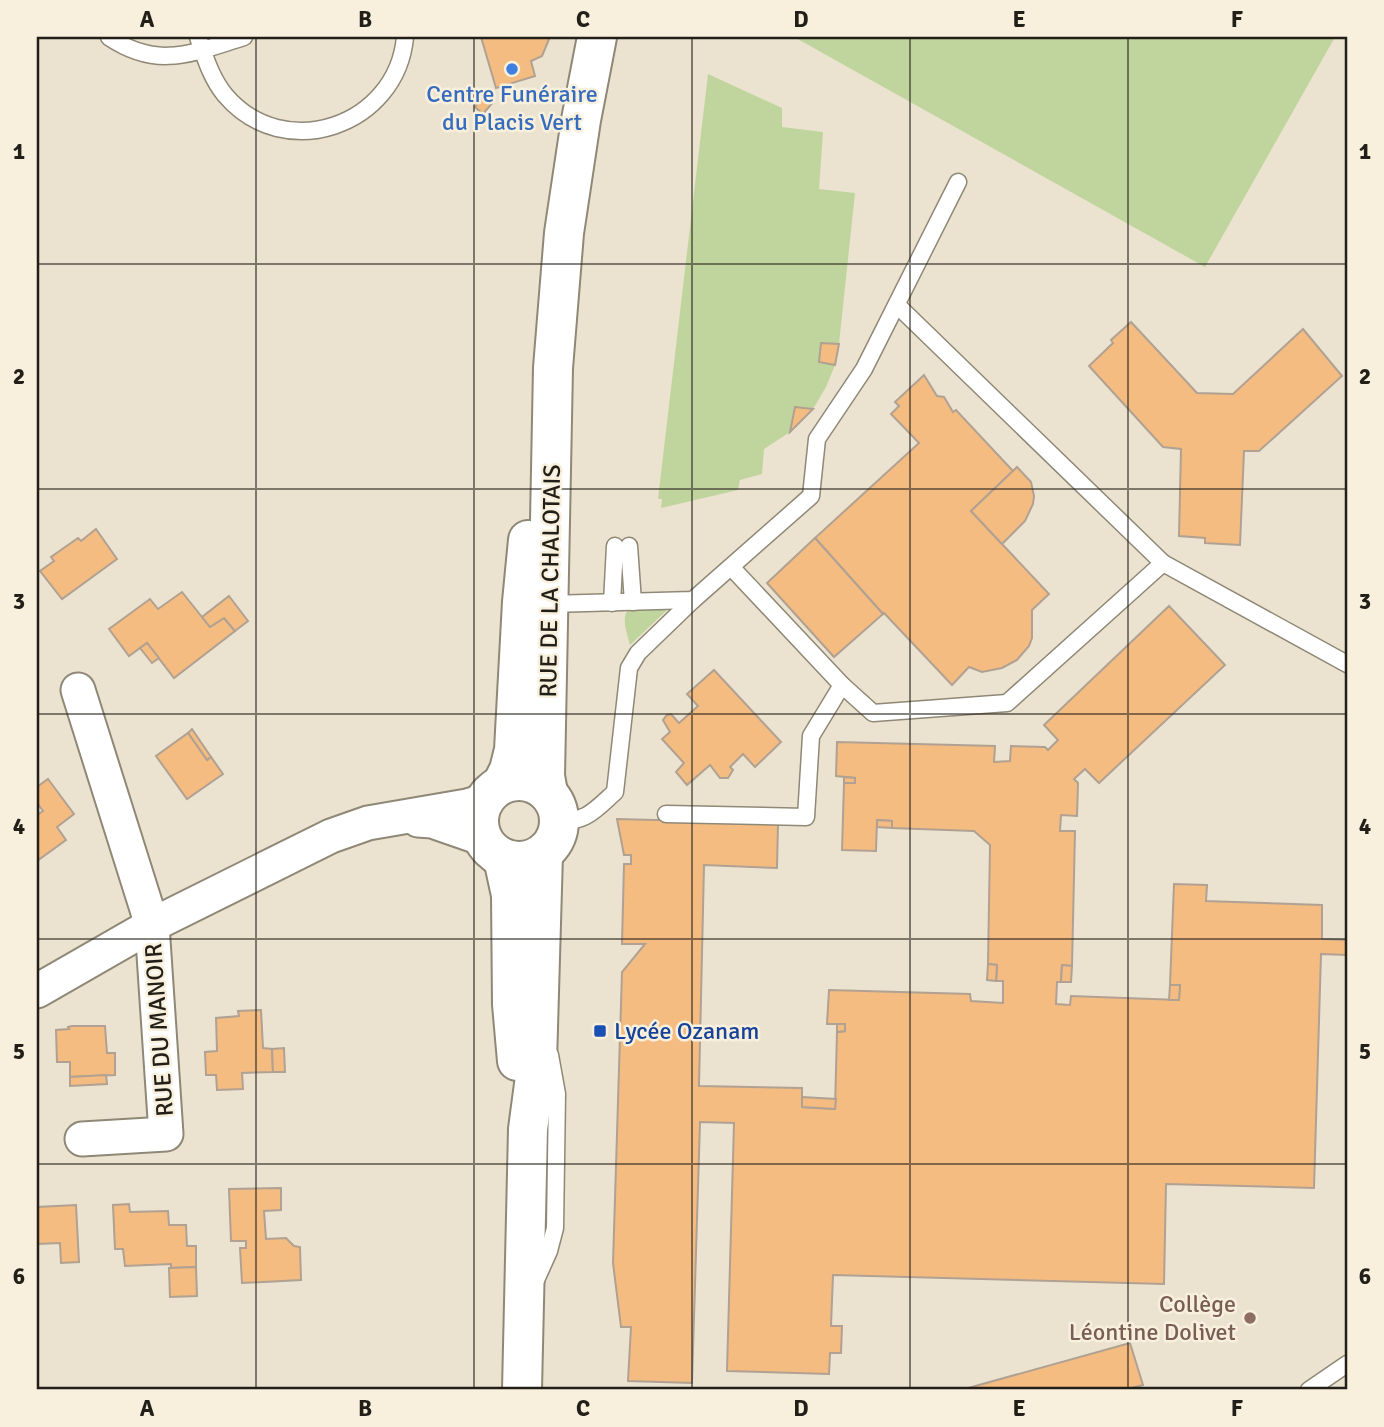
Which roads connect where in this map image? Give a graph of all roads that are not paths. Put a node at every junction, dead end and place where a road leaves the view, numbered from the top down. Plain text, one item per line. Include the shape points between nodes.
1 (109, 37) edge
2 (244, 37) edge
3 (405, 37) edge
4 (597, 37) edge
5 (200, 43) edge
6 (958, 182) dead end
7 (897, 305) junction
8 (553, 368) junction
9 (1163, 563) junction
10 (732, 568) junction
11 (694, 600) junction
12 (633, 602) junction
13 (612, 603) junction
14 (550, 604) junction
15 (1347, 664) edge
16 (842, 685) junction
17 (78, 690) dead end
18 (493, 792) junction
19 (554, 806) junction
20 (666, 814) dead end
21 (395, 818) junction
22 (492, 848) junction
23 (543, 854) junction
24 (152, 925) junction
25 (37, 991) edge
26 (539, 1017) junction
27 (528, 1129) junction
28 (82, 1139) dead end
29 (525, 1304) junction
30 (1347, 1364) edge
31 (522, 1390) edge
32 (1309, 1390) edge

1 - 5 lane via 137,52 159,56 182,56
2 - 5 lane
3 - 5 lane via 396,71 367,109 340,125 311,131 276,127 237,106 216,83
4 - 8 main road, RUE DE LA CHALOTAIS via 564,233
6 - 7 lane
7 - 9 lane
7 - 10 lane via 864,369 817,439 811,496
8 - 14 main road, RUE DE LA CHALOTAIS
8 - 18 main road, RUE DE LA CHALOTAIS via 522,602 514,750 509,769
9 - 15 lane
9 - 16 lane via 1007,703 873,713
10 - 11 lane
10 - 16 lane
11 - 12 lane
11 - 19 lane via 638,653 629,668 615,792 573,822
12 - 13 lane
12 - 13 lane via 622,546
13 - 14 lane
14 - 19 main road, RUE DE LA CHALOTAIS via 545,776
16 - 20 lane via 811,736 806,817
17 - 24 street, RUE DU MANOIR
18 - 19 main road via 513,781 526,781 538,786
18 - 21 street, RUE DU MANOIR via 467,806
18 - 22 main road via 479,813 478,825
19 - 23 main road via 558,832
21 - 22 street, RUE DU MANOIR via 432,821
21 - 24 street, RUE DU MANOIR via 331,836
22 - 23 main road via 516,862
22 - 27 main road via 511,895 512,1004
23 - 26 main road
24 - 25 street, RUE DU MANOIR
24 - 28 street, RUE DU MANOIR via 166,1134
26 - 27 main road
26 - 29 lane via 557,1094 555,1228
27 - 29 main road
29 - 31 main road
30 - 32 lane

